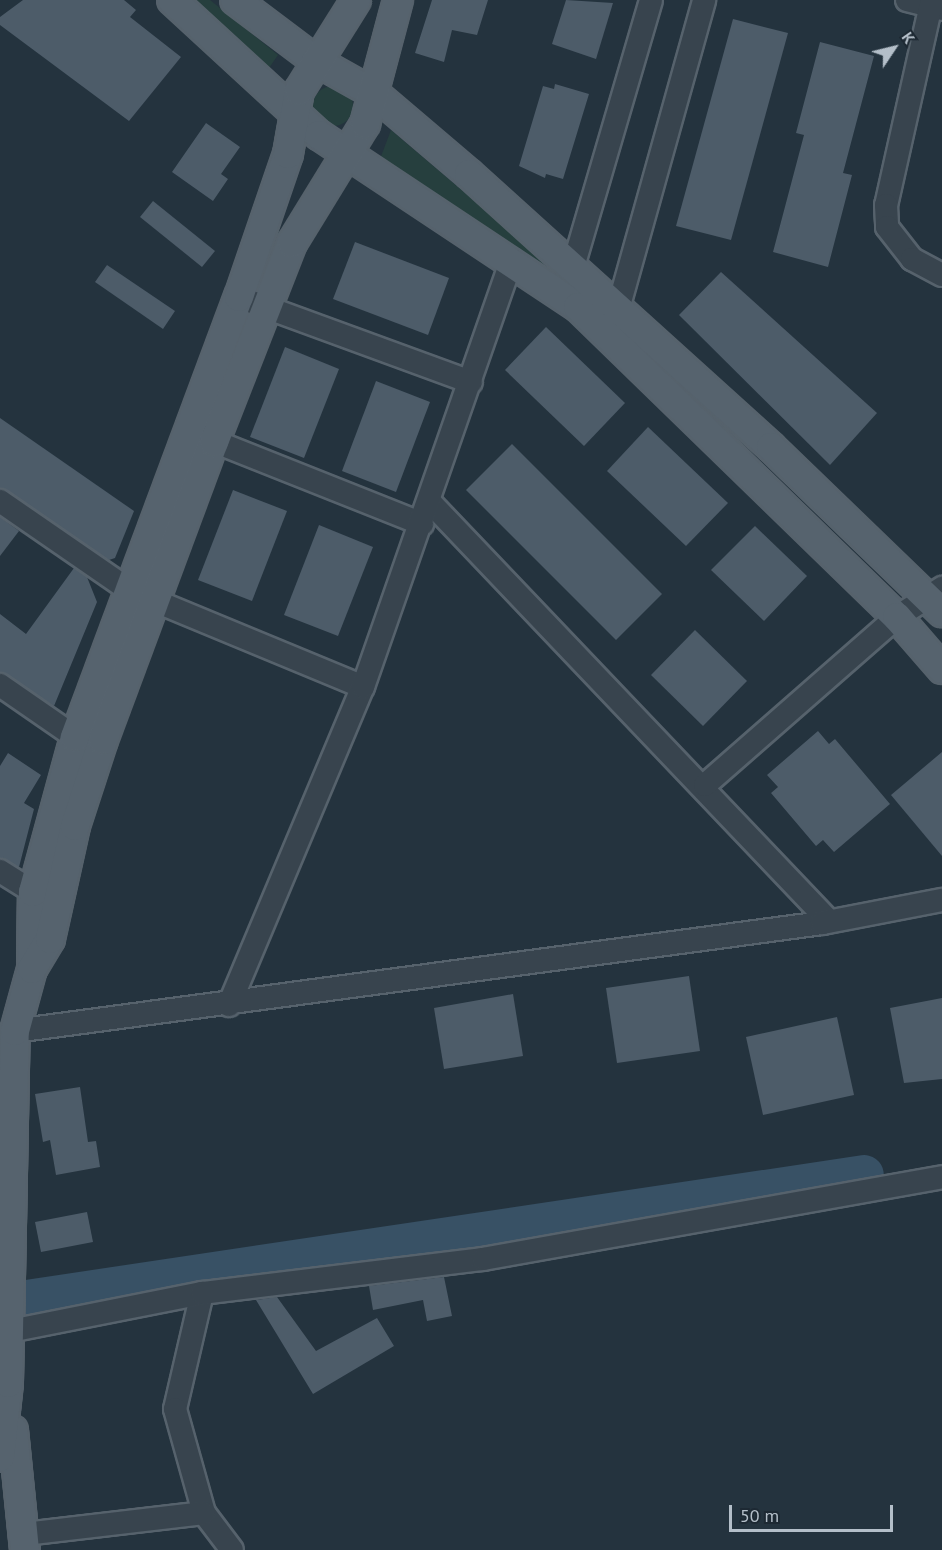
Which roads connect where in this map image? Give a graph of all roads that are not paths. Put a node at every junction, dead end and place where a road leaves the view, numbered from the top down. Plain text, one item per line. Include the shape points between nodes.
1 (172, 0) edge
2 (236, 0) edge
3 (356, 0) edge
4 (398, 0) edge
5 (651, 0) edge
6 (704, 0) edge
7 (907, 0) edge
8 (935, 5) edge
9 (316, 62) junction
10 (375, 94) junction
11 (293, 113) junction
12 (350, 152) junction
13 (512, 260) junction
14 (573, 267) junction
15 (942, 275) edge
16 (239, 297) junction
17 (267, 307) junction
18 (618, 309) junction
19 (471, 382) junction
20 (189, 431) junction
21 (214, 442) junction
22 (0, 501) edge
23 (430, 502) junction
24 (422, 524) junction
25 (142, 595) junction
26 (938, 600) edge
27 (897, 617) junction
28 (942, 669) edge
29 (0, 685) edge
30 (363, 687) junction
31 (75, 737) junction
32 (705, 785) junction
33 (0, 871) edge
34 (33, 892) junction
35 (942, 900) edge
36 (829, 921) junction
37 (32, 969) junction
38 (229, 1005) junction
39 (10, 1043) edge
40 (5, 1138) edge
41 (942, 1177) edge
42 (202, 1293) junction
43 (4, 1332) edge
44 (8, 1383) junction
45 (0, 1457) edge
46 (204, 1513) junction
47 (25, 1542) edge
48 (232, 1550) edge

1 - 11 main road
2 - 9 main road
3 - 9 main road
4 - 10 main road
5 - 14 street
6 - 18 street
7 - 8 street
8 - 15 street via 886,205 887,227 912,259
9 - 10 main road
9 - 11 main road
10 - 12 main road
10 - 14 main road
11 - 12 main road
11 - 16 main road via 288,154
12 - 13 main road
12 - 17 main road via 292,243
13 - 19 street
13 - 27 main road via 578,307
14 - 18 main road
16 - 17 street
16 - 20 main road
17 - 19 street
17 - 21 main road
18 - 26 main road
19 - 23 street
20 - 21 street
20 - 25 main road
21 - 24 street
21 - 25 main road
22 - 25 street
23 - 24 street
23 - 32 street
24 - 30 street
25 - 30 street
25 - 31 main road
25 - 37 main road via 75,826 50,939
26 - 27 street
27 - 28 main road
27 - 32 street
29 - 31 street
30 - 38 street
31 - 34 main road
32 - 36 street
33 - 34 street
34 - 37 main road
35 - 36 street
36 - 38 street
37 - 39 main road
38 - 39 street
39 - 40 main road
40 - 43 main road
41 - 42 street via 483,1259
42 - 43 street
42 - 46 street via 175,1409
43 - 44 main road
44 - 45 main road
44 - 47 main road
46 - 47 street
46 - 48 street

